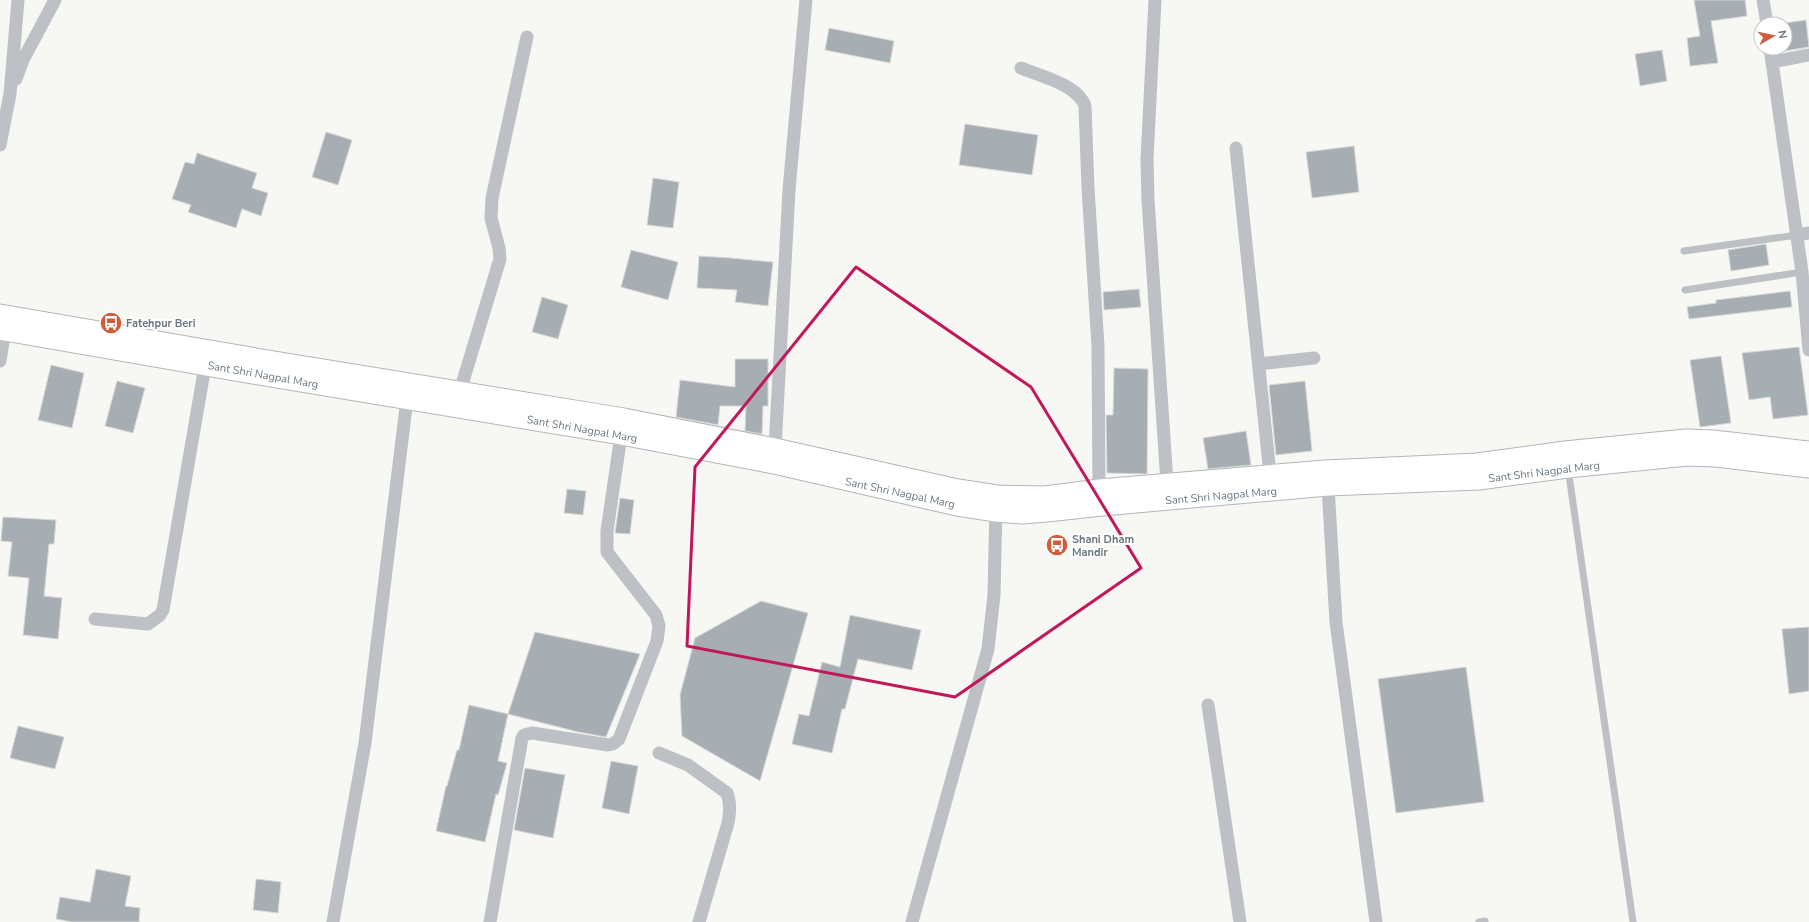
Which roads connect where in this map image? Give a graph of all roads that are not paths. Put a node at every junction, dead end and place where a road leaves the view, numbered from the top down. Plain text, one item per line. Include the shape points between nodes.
1 (18, 0) edge
2 (55, 0) edge
3 (806, 0) edge
4 (1155, 0) edge
5 (1763, 0) edge
6 (1766, 16) edge
7 (527, 37) dead end
8 (1809, 55) edge
9 (1771, 56) edge
10 (1772, 62) junction
11 (1021, 68) dead end
12 (10, 94) junction
13 (0, 145) edge
14 (1236, 148) dead end
15 (1803, 234) edge
16 (1684, 251) dead end
17 (1804, 280) edge
18 (1686, 290) dead end
19 (3, 323) edge
20 (1809, 350) edge
21 (1314, 358) dead end
22 (0, 361) edge
23 (1259, 364) junction
24 (205, 366) junction
25 (460, 390) junction
26 (407, 399) junction
27 (621, 435) junction
28 (775, 448) junction
29 (1809, 451) edge
30 (1568, 468) junction
31 (1809, 468) edge
32 (1270, 474) junction
33 (1167, 483) junction
34 (1328, 486) junction
35 (1099, 489) junction
36 (996, 504) junction
37 (95, 619) dead end
38 (1208, 705) dead end
39 (659, 752) dead end
40 (333, 922) edge
41 (490, 922) edge
42 (699, 922) edge
43 (912, 922) edge
44 (1240, 922) edge
45 (1376, 922) edge
46 (1633, 922) edge

1 - 12 street
2 - 12 street via 23,60
3 - 28 street via 789,190
4 - 33 street via 1147,159
5 - 6 street
7 - 25 street via 492,198 491,218 500,248 500,260
8 - 10 street
9 - 10 street
10 - 15 street
11 - 35 street via 1074,90 1083,98 1085,106 1098,346
12 - 13 street
14 - 23 street
15 - 16 lane
15 - 17 street
17 - 18 lane
17 - 20 street
19 - 22 street
19 - 24 main road, Sant Shri Nagpal Marg
19 - 25 main road, Sant Shri Nagpal Marg
21 - 23 street
23 - 32 street
24 - 26 main road, Sant Shri Nagpal Marg
24 - 37 street via 163,610 148,624
25 - 28 main road, Sant Shri Nagpal Marg via 624,418
26 - 27 main road, Sant Shri Nagpal Marg
26 - 40 street via 365,743
27 - 36 main road, Sant Shri Nagpal Marg via 774,464 957,506
27 - 41 street via 607,531 607,552 656,615 659,626 657,641 620,739 616,742 608,744 532,733 522,738
28 - 36 main road, Sant Shri Nagpal Marg via 958,489
29 - 32 main road, Sant Shri Nagpal Marg via 1686,439 1476,463
30 - 31 main road, Sant Shri Nagpal Marg via 1687,456
30 - 34 main road, Sant Shri Nagpal Marg via 1479,480
30 - 46 lane
32 - 33 main road, Sant Shri Nagpal Marg
33 - 35 main road, Sant Shri Nagpal Marg
34 - 36 main road, Sant Shri Nagpal Marg via 1022,514
34 - 45 street via 1336,622
35 - 36 main road, Sant Shri Nagpal Marg
36 - 43 street via 994,595 988,649
38 - 44 street
39 - 42 street via 688,765 729,797 728,823

